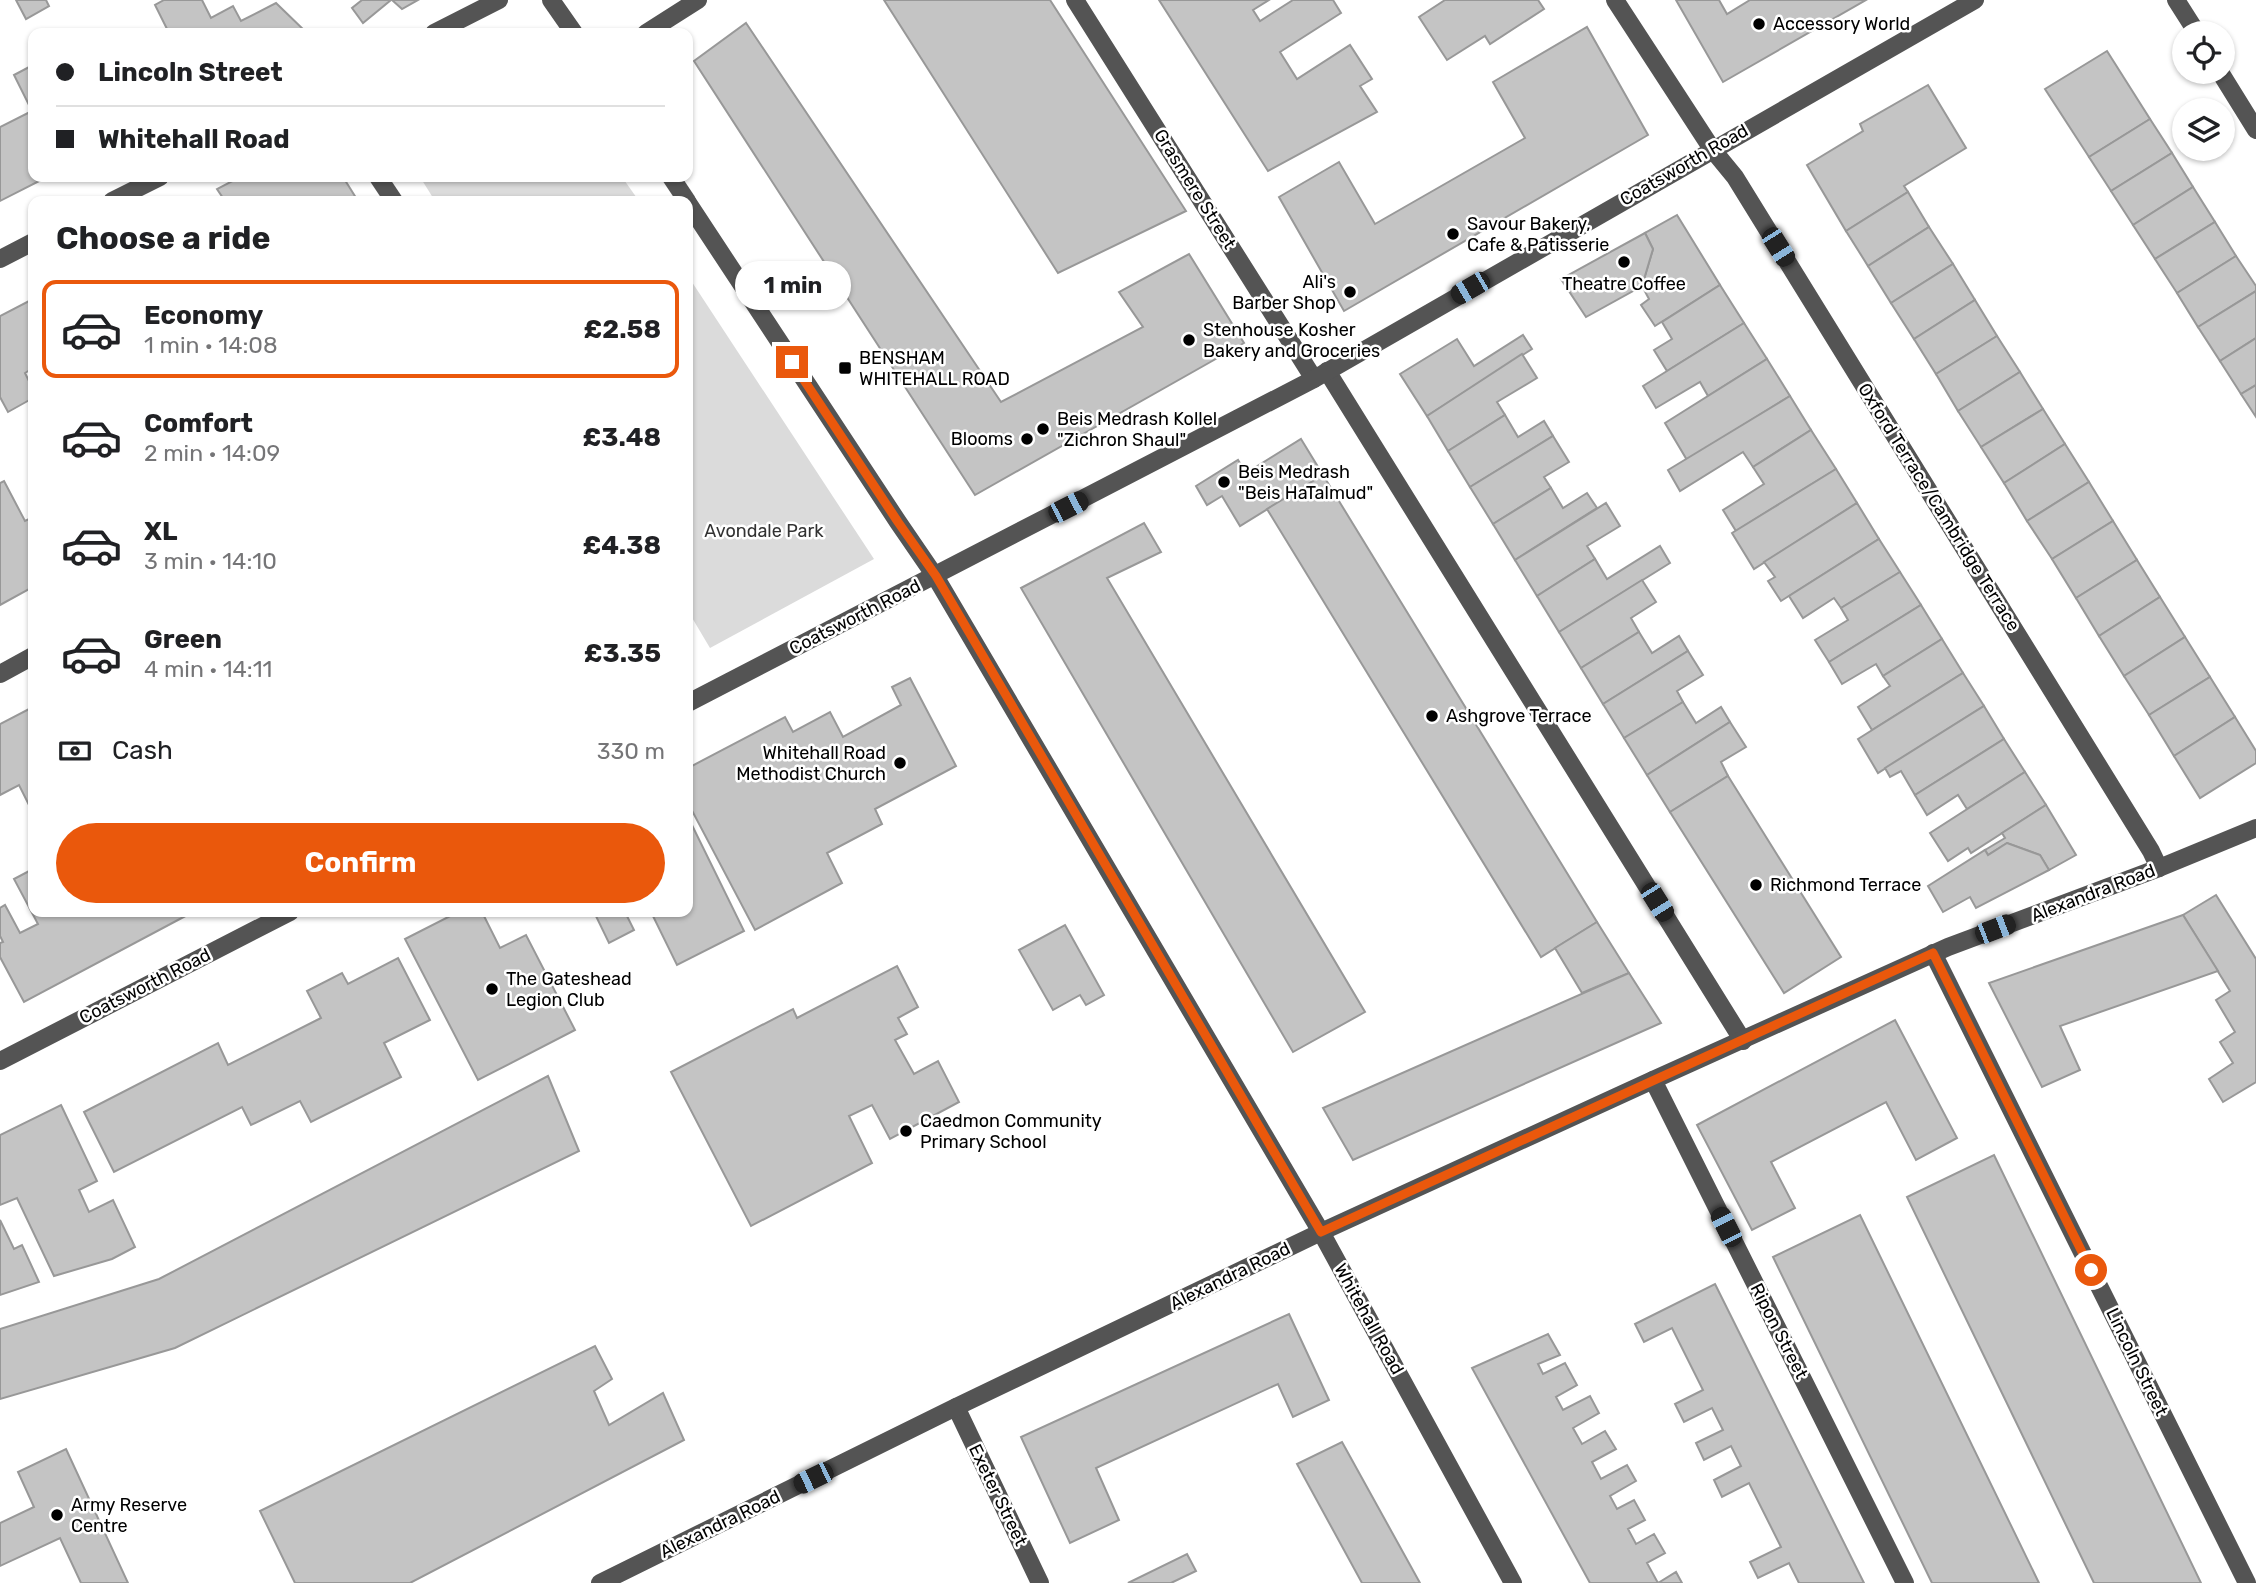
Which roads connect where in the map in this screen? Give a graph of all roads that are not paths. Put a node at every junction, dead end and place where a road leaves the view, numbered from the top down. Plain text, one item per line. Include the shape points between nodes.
1 (499, 0) edge
2 (551, 0) edge
3 (698, 0) edge
4 (1075, 0) edge
5 (1615, 0) edge
6 (1975, 0) edge
7 (2176, 0) edge
8 (2189, 21) edge
9 (444, 28) edge
10 (571, 28) edge
11 (654, 28) edge
12 (2227, 84) edge
13 (2256, 130) edge
14 (1712, 149) junction
15 (150, 182) edge
16 (122, 196) edge
17 (693, 211) edge
18 (28, 245) edge
19 (0, 259) edge
20 (1321, 375) junction
21 (936, 576) junction
22 (28, 659) edge
23 (0, 674) edge
24 (693, 700) edge
25 (2255, 829) edge
26 (2158, 868) junction
27 (280, 917) edge
28 (1933, 953) junction
29 (1743, 1041) junction
30 (0, 1060) edge
31 (1653, 1080) junction
32 (1321, 1232) junction
33 (956, 1407) junction
34 (600, 1583) edge
35 (1040, 1583) edge
36 (1513, 1583) edge
37 (1905, 1583) edge
38 (2247, 1583) edge

1 - 9 street
2 - 10 street
3 - 11 street
4 - 20 street, Grasmere Street
5 - 14 street, Oxford Terrace/Cambridge Terrace
6 - 14 street, Coatsworth Road
7 - 8 street
12 - 13 street
14 - 20 street, Coatsworth Road
14 - 26 street, Oxford Terrace/Cambridge Terrace via 1735,177
15 - 16 street
17 - 21 street, Whitehall Road
18 - 19 street
20 - 21 street, Coatsworth Road
20 - 29 street, Grasmere Street
21 - 24 street, Coatsworth Road
21 - 32 street, Whitehall Road
22 - 23 street
25 - 26 street, Alexandra Road
26 - 28 street, Alexandra Road
27 - 30 street, Coatsworth Road
28 - 29 street, Alexandra Road
28 - 38 street, Lincoln Street
29 - 31 street, Alexandra Road
31 - 32 street, Alexandra Road
31 - 37 street, Ripon Street
32 - 33 street, Alexandra Road
32 - 36 street, Whitehall Road
33 - 34 street, Alexandra Road
33 - 35 street, Exeter Street

